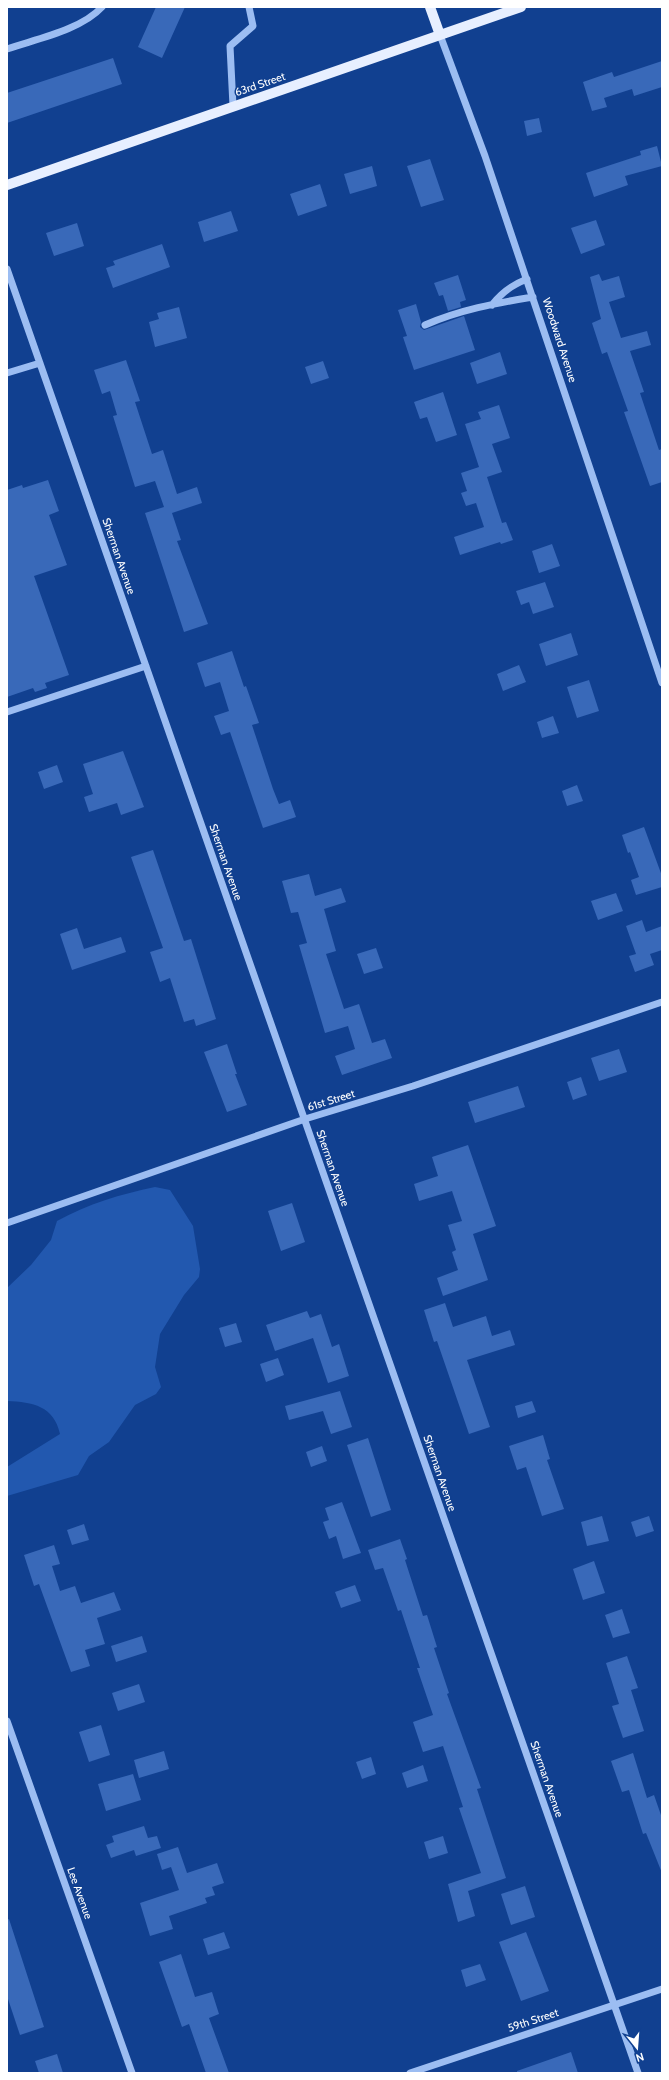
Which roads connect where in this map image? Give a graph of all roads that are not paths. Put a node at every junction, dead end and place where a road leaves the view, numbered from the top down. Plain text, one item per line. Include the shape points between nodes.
1 (102, 7) edge
2 (249, 7) edge
3 (430, 7) edge
4 (521, 7) edge
5 (440, 35) junction
6 (7, 49) edge
7 (233, 106) junction
8 (7, 185) edge
9 (7, 270) edge
10 (526, 279) junction
11 (10, 286) edge
12 (533, 297) junction
13 (492, 305) junction
14 (425, 324) dead end
15 (40, 363) junction
16 (7, 373) edge
17 (146, 666) junction
18 (662, 683) edge
19 (7, 712) edge
20 (662, 1002) edge
21 (305, 1119) junction
22 (7, 1223) edge
23 (7, 1721) edge
24 (662, 1989) edge
25 (614, 2005) junction
26 (132, 2073) edge
27 (410, 2073) edge
28 (638, 2073) edge

1 - 6 street via 79,24
2 - 7 street via 253,26 230,46
3 - 5 main road, Woodward Avenue
4 - 5 main road, 63rd Street
5 - 7 main road, 63rd Street
5 - 10 street, Woodward Avenue via 485,156
7 - 8 main road, 63rd Street
9 - 11 street, Sherman Avenue
10 - 12 street, Woodward Avenue
10 - 13 street via 500,294
11 - 15 street, Sherman Avenue
12 - 13 street
12 - 18 street, Woodward Avenue
13 - 14 street
15 - 16 street
15 - 17 street, Sherman Avenue
17 - 19 street
17 - 21 street, Sherman Avenue
20 - 21 street, 61st Street via 413,1086
21 - 22 street, 61st Street
21 - 25 street, Sherman Avenue
23 - 26 street, Lee Avenue
24 - 25 street, 59th Street
25 - 27 street, 59th Street
25 - 28 street, Sherman Avenue

